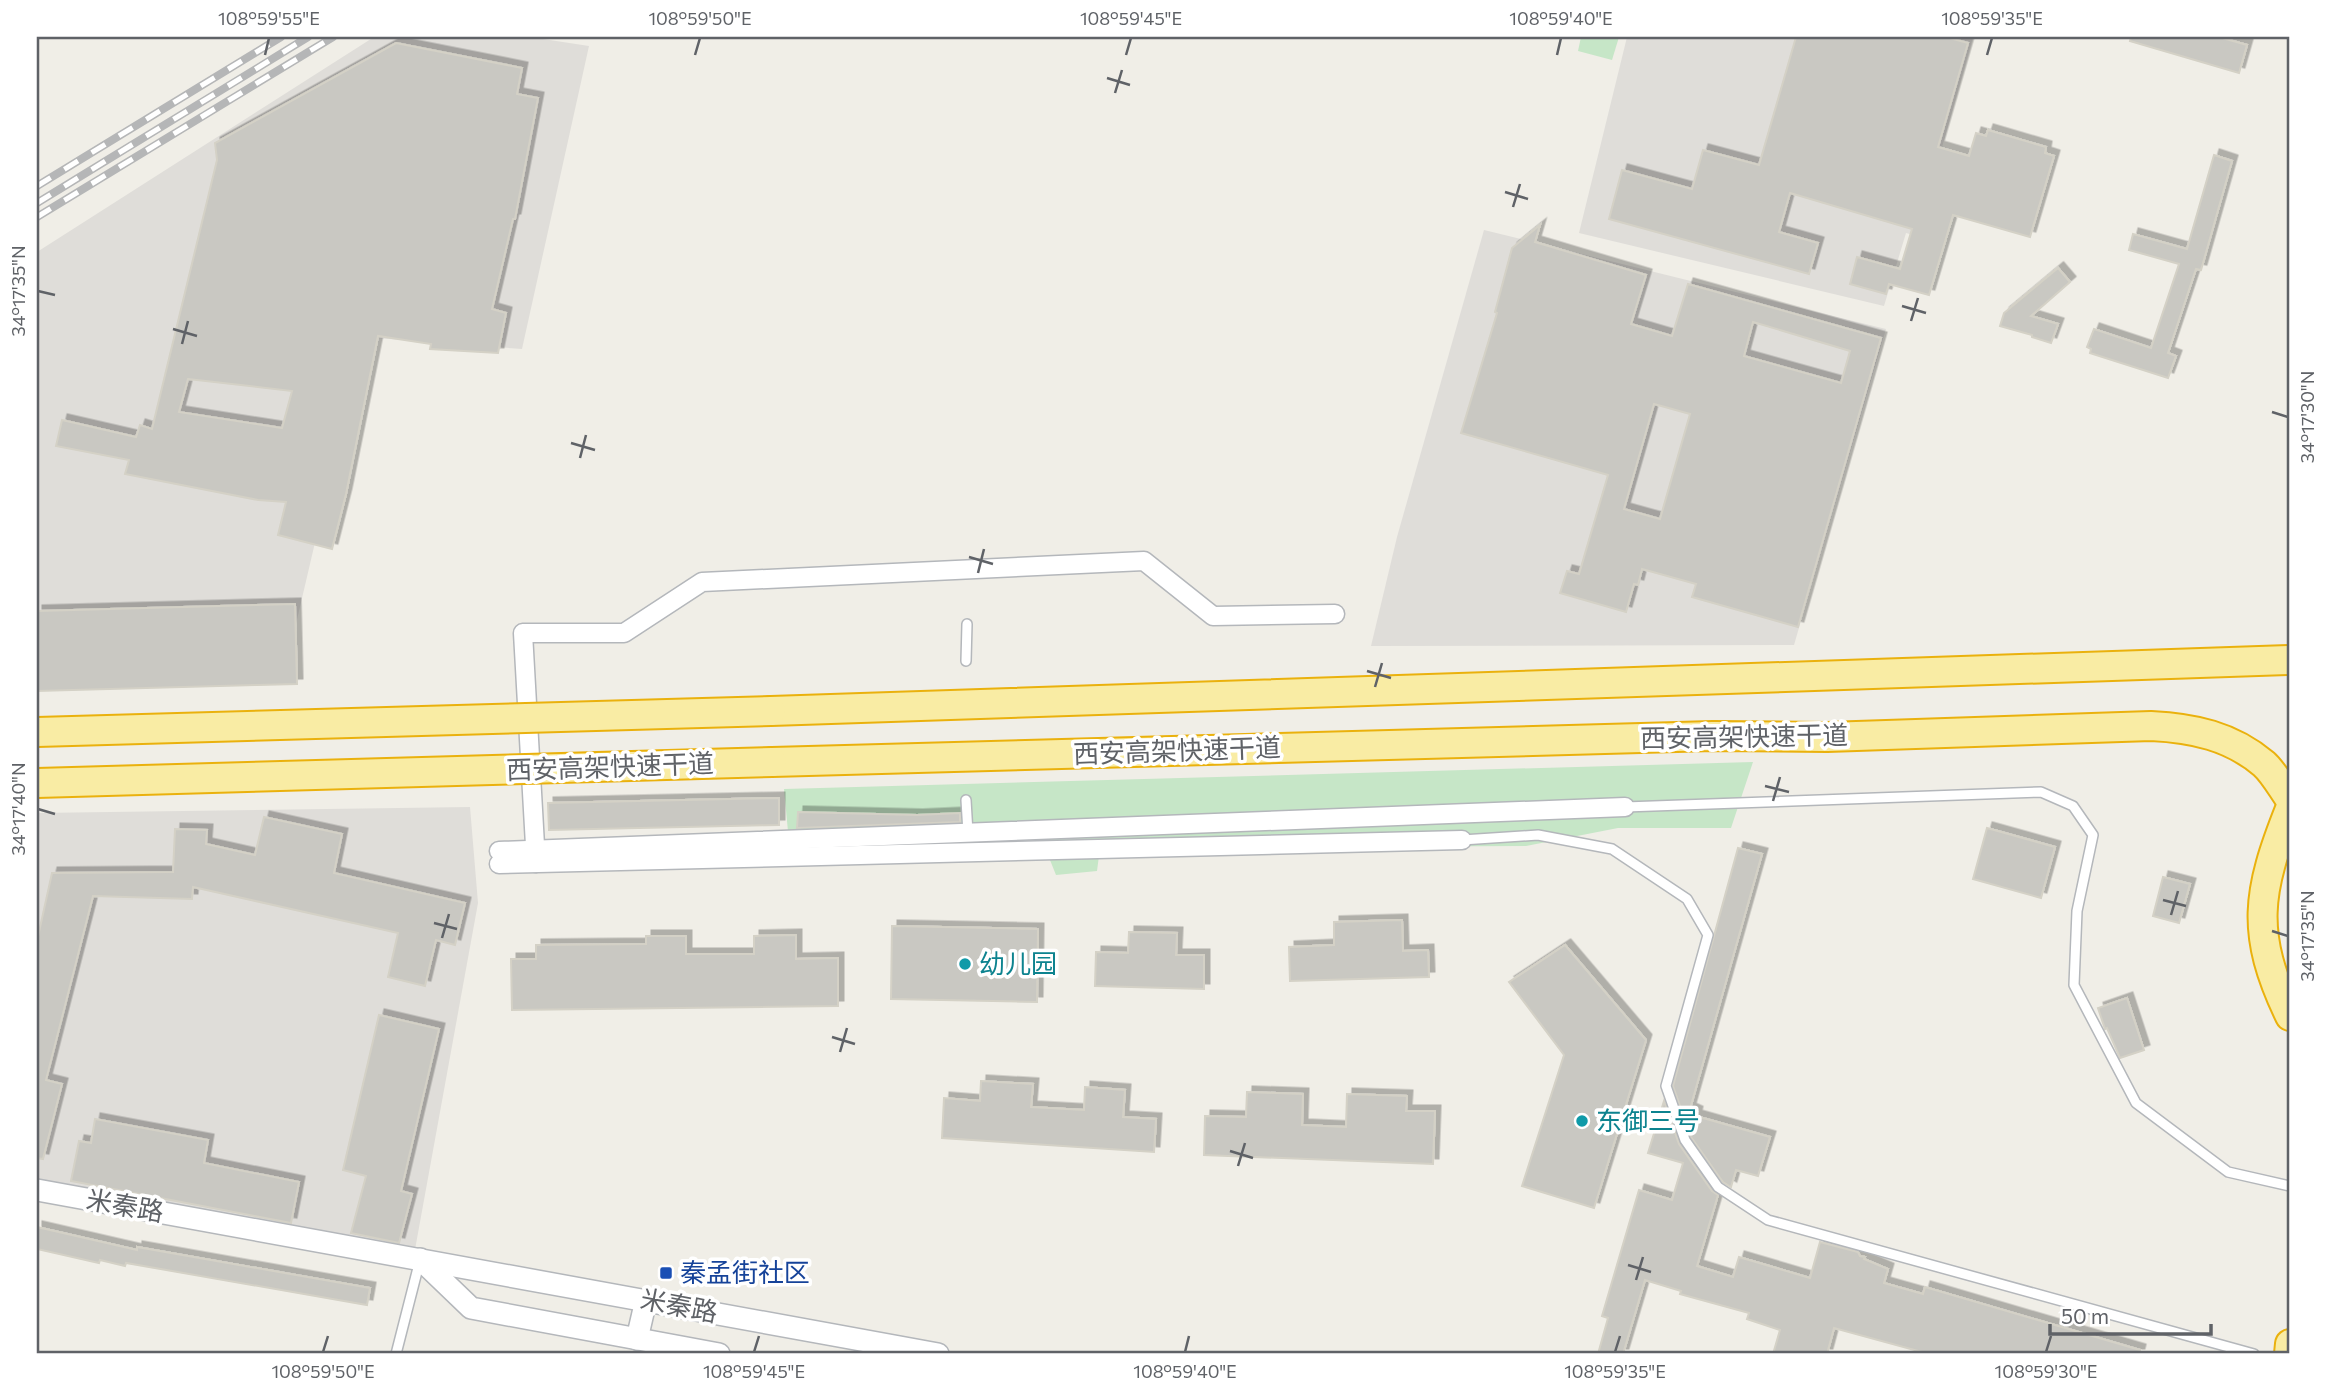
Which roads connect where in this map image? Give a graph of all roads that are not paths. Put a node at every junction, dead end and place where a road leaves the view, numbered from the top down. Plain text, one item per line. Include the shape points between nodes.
1 (1335, 614) dead end
2 (967, 625) dead end
3 (2290, 660) edge
4 (966, 661) dead end
5 (37, 732) edge
6 (37, 783) edge
7 (2290, 799) edge
8 (966, 800) dead end
9 (1625, 807) joint
10 (2290, 809) edge
11 (968, 833) junction
12 (1462, 840) joint
13 (536, 857) junction
14 (499, 858) dead end
15 (2290, 1016) edge
16 (2290, 1186) edge
17 (37, 1190) edge
18 (420, 1259) junction
19 (646, 1300) junction
20 (638, 1339) junction
21 (2290, 1343) edge
22 (396, 1354) edge
23 (719, 1354) edge
24 (938, 1354) edge
25 (2254, 1354) edge
26 (2289, 1354) edge

1 - 13 street via 1213,616 1144,561 702,582 624,633 523,633
2 - 4 lane
3 - 5 highway, 西安高架快速干道, bridge
6 - 7 highway, 西安高架快速干道, bridge via 2151,726 2197,730 2234,744 2266,766
8 - 11 lane
9 - 11 street
9 - 16 lane via 2041,792 2073,806 2093,835 2077,911 2074,985 2136,1103 2228,1172
10 - 15 highway via 2268,871 2262,910 2268,963
11 - 13 street
12 - 13 street
12 - 25 lane via 1538,835 1612,849 1687,899 1708,935 1666,1086 1685,1140 1718,1186 1768,1220
13 - 14 street
17 - 18 street, 米秦路
18 - 19 street, 米秦路
18 - 20 street, 米秦路 via 471,1308
18 - 22 lane
19 - 20 street
19 - 24 street, 米秦路
20 - 23 street, 米秦路
21 - 26 highway

